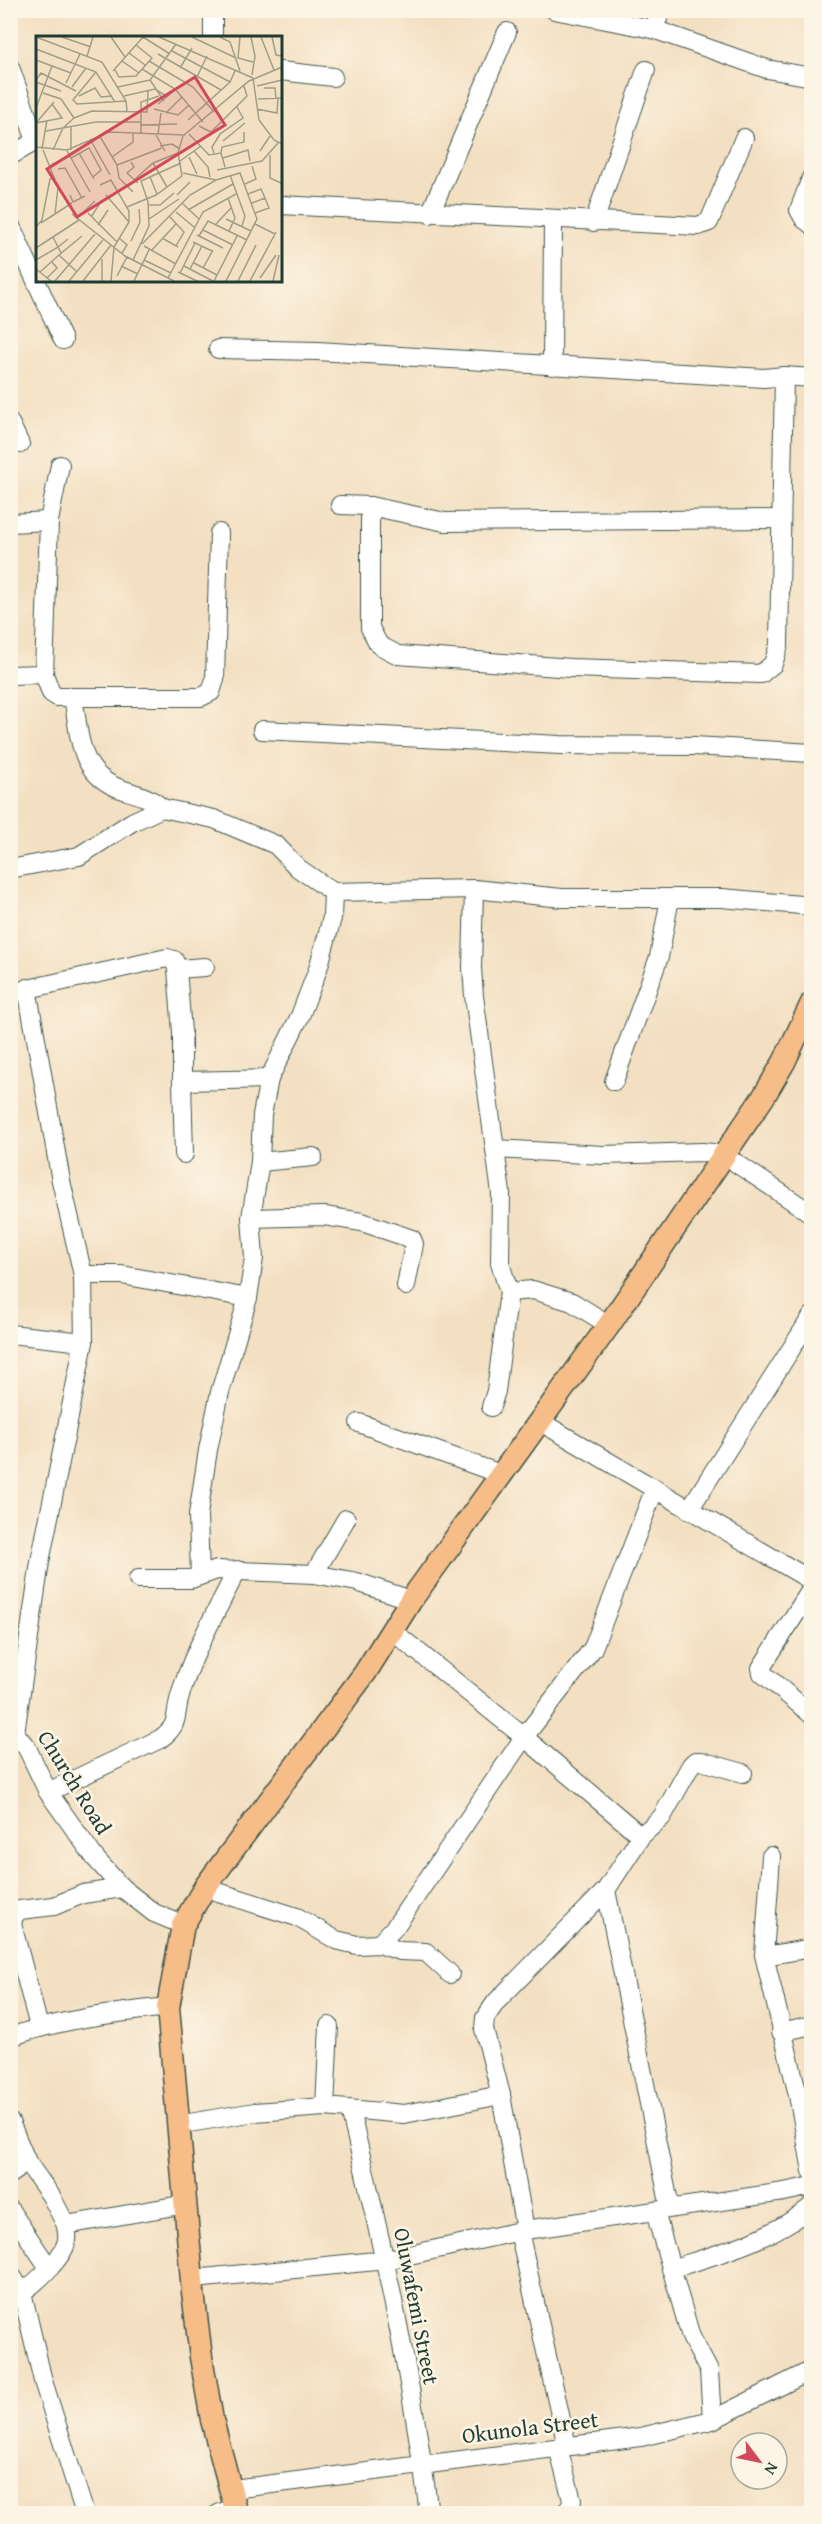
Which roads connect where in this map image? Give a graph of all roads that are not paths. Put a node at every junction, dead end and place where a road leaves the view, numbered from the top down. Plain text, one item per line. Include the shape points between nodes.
1 (213, 10) edge
2 (554, 10) edge
3 (662, 10) edge
4 (652, 29) junction
5 (507, 32) dead end
6 (213, 36) edge
7 (10, 68) edge
8 (646, 70) dead end
9 (282, 71) edge
10 (333, 77) dead end
11 (812, 78) edge
12 (36, 138) edge
13 (744, 138) dead end
14 (36, 142) edge
15 (10, 156) edge
16 (812, 176) edge
17 (282, 205) edge
18 (430, 214) junction
19 (554, 220) junction
20 (594, 222) junction
21 (10, 224) edge
22 (812, 225) edge
23 (36, 281) edge
24 (36, 282) edge
25 (63, 340) dead end
26 (218, 349) dead end
27 (552, 366) junction
28 (784, 376) junction
29 (812, 378) edge
30 (10, 423) edge
31 (20, 444) dead end
32 (60, 465) dead end
33 (339, 505) dead end
34 (370, 506) junction
35 (782, 519) junction
36 (49, 521) junction
37 (10, 523) edge
38 (219, 533) dead end
39 (44, 674) junction
40 (10, 675) edge
41 (73, 698) junction
42 (262, 730) dead end
43 (812, 753) edge
44 (162, 808) junction
45 (10, 869) edge
46 (474, 889) junction
47 (333, 892) junction
48 (670, 898) junction
49 (812, 906) edge
50 (205, 967) dead end
51 (177, 969) junction
52 (19, 991) edge
53 (812, 1004) edge
54 (812, 1034) edge
55 (270, 1079) junction
56 (614, 1080) dead end
57 (182, 1081) junction
58 (495, 1149) junction
59 (184, 1154) dead end
60 (313, 1157) dead end
61 (729, 1160) junction
62 (260, 1162) junction
63 (812, 1214) edge
64 (251, 1218) junction
65 (83, 1275) junction
66 (406, 1286) dead end
67 (509, 1292) junction
68 (248, 1298) junction
69 (812, 1316) edge
70 (609, 1325) junction
71 (10, 1334) edge
72 (84, 1342) junction
73 (490, 1407) dead end
74 (359, 1423) dead end
75 (544, 1424) junction
76 (500, 1474) junction
77 (655, 1488) junction
78 (689, 1510) junction
79 (346, 1519) dead end
80 (237, 1570) junction
81 (315, 1574) junction
82 (200, 1575) junction
83 (138, 1579) dead end
84 (812, 1581) edge
85 (812, 1588) edge
86 (411, 1600) junction
87 (401, 1638) junction
88 (812, 1715) edge
89 (13, 1732) edge
90 (524, 1737) junction
91 (743, 1773) dead end
92 (48, 1792) junction
93 (257, 1824) junction
94 (641, 1836) junction
95 (771, 1856) dead end
96 (122, 1888) junction
97 (606, 1890) junction
98 (215, 1891) junction
99 (183, 1925) junction
100 (379, 1944) junction
101 (812, 1948) edge
102 (765, 1956) junction
103 (450, 1974) dead end
104 (168, 2007) junction
105 (812, 2025) edge
106 (329, 2026) dead end
107 (39, 2027) junction
108 (781, 2032) junction
109 (10, 2037) edge
110 (501, 2096) junction
111 (325, 2107) junction
112 (350, 2110) junction
113 (10, 2122) edge
114 (189, 2123) junction
115 (27, 2162) junction
116 (812, 2171) edge
117 (10, 2174) edge
118 (812, 2186) edge
119 (186, 2204) junction
120 (812, 2206) edge
121 (10, 2210) edge
122 (663, 2210) junction
123 (66, 2225) junction
124 (522, 2230) junction
125 (386, 2260) junction
126 (49, 2268) junction
127 (671, 2269) junction
128 (10, 2273) edge
129 (204, 2278) junction
130 (22, 2292) junction
131 (812, 2370) edge
132 (712, 2420) junction
133 (563, 2447) junction
134 (423, 2463) junction
135 (236, 2507) edge
136 (85, 2514) edge
137 (429, 2514) edge
138 (564, 2514) edge

1 - 6 street
2 - 4 street
3 - 4 street
4 - 11 street via 767,69
5 - 18 street
7 - 12 street
8 - 20 street
9 - 10 street
13 - 20 street via 710,222 698,226
14 - 15 street
16 - 22 street via 799,210
17 - 18 street
18 - 19 street
19 - 20 street
19 - 27 street
21 - 23 street
24 - 25 street
26 - 27 street via 317,351
27 - 28 street
28 - 29 street
28 - 35 street
30 - 31 street
32 - 36 street
33 - 34 street
34 - 35 street via 445,522
34 - 35 street via 370,628 379,645 398,655 571,668 761,674 773,664 779,645
36 - 37 street
36 - 39 street
38 - 41 street via 215,679 211,692 201,697
39 - 40 street
39 - 41 street via 51,693
41 - 44 street via 86,762 93,771 106,784 152,799
42 - 43 street
44 - 45 street via 79,856
44 - 47 street via 214,819 276,845 298,868
46 - 47 street
46 - 48 street via 562,898
46 - 58 street via 474,996
47 - 55 street via 332,918 318,969
48 - 49 street
48 - 56 street via 659,957
50 - 51 street
51 - 52 street via 174,960 167,958
51 - 57 street via 183,1032
52 - 65 street
53 - 61 main road
54 - 61 main road via 778,1099
55 - 57 street
55 - 62 street via 262,1115
57 - 59 street
58 - 61 street via 603,1155 702,1152
58 - 67 street via 501,1203 500,1263
60 - 62 street
61 - 63 street
61 - 70 main road
61 - 75 main road
62 - 64 street
64 - 66 street via 324,1216 362,1222 412,1239
64 - 68 street via 254,1258
65 - 68 street via 132,1277
65 - 72 street
67 - 70 street via 533,1290 572,1302
67 - 73 street via 496,1391
68 - 82 street via 220,1392 208,1450 198,1515
69 - 78 street
70 - 75 main road
71 - 72 street
72 - 89 street via 40,1562
74 - 76 street
75 - 76 main road
75 - 77 street
75 - 87 main road
76 - 86 main road
77 - 78 street
77 - 90 street via 593,1648
78 - 84 street
79 - 81 street
80 - 81 street
80 - 82 street
80 - 92 street via 186,1674 177,1721 171,1731
81 - 86 street via 357,1582
82 - 83 street via 191,1579
85 - 88 street via 762,1663 762,1673
86 - 93 main road via 365,1673
87 - 90 street
87 - 93 main road via 374,1679
89 - 92 street, Church Road via 27,1748
90 - 94 street
90 - 100 street via 395,1927
91 - 94 street via 695,1761 662,1817
92 - 96 street, Church Road via 95,1858
93 - 98 main road
93 - 99 main road via 205,1887
94 - 97 street
95 - 102 street
96 - 99 street, Church Road via 154,1912
96 - 107 street via 83,1894 54,1906 20,1910 14,1916 12,1924
97 - 110 street via 485,2018
97 - 122 street
98 - 100 street via 297,1917 336,1940 357,1945
98 - 114 main road via 193,1932 180,1993
99 - 104 main road
100 - 103 street via 400,1951 426,1952
101 - 102 street
102 - 108 street
104 - 107 street via 91,2015
104 - 119 main road
105 - 108 street
106 - 111 street
107 - 109 street
108 - 116 street
110 - 112 street via 404,2114
110 - 124 street
111 - 112 street
111 - 114 street via 255,2112
112 - 125 street, Oluwafemi Street
113 - 115 street
114 - 129 main road
115 - 117 street
115 - 123 street
118 - 122 street
119 - 123 street
119 - 135 main road via 201,2357 212,2420
120 - 127 street via 786,2225 739,2248
121 - 126 street
122 - 124 street
122 - 127 street
123 - 126 street via 67,2239
124 - 125 street
124 - 133 street
125 - 129 street
125 - 134 street, Oluwafemi Street
126 - 130 street
127 - 132 street via 692,2337 709,2371
128 - 130 street
129 - 135 main road
130 - 136 street via 43,2381
131 - 132 street, Okunola Street
132 - 133 street, Okunola Street via 641,2437
133 - 134 street, Okunola Street
133 - 138 street via 572,2500
134 - 135 street, Okunola Street
134 - 137 street, Oluwafemi Street

